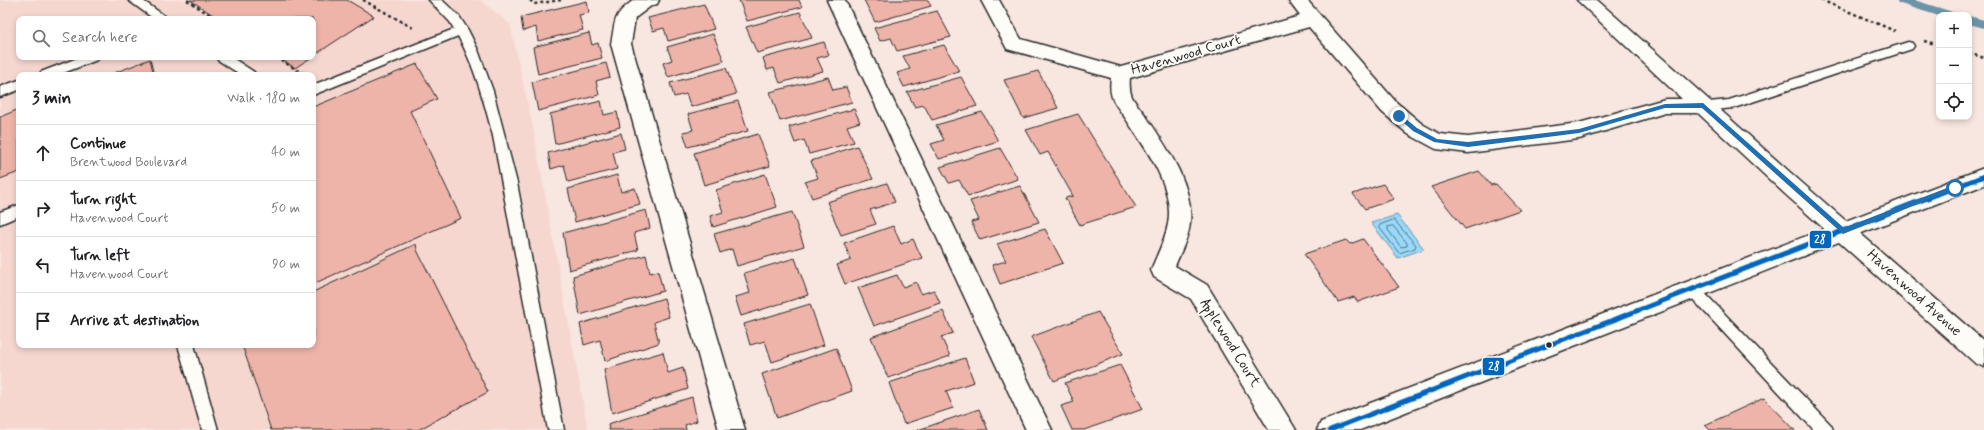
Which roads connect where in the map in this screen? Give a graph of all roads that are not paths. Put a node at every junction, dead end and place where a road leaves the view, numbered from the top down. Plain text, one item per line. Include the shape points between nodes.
1 (134, 0) edge
2 (435, 0) edge
3 (650, 0) edge
4 (836, 0) edge
5 (990, 0) edge
6 (1297, 0) edge
7 (1586, 0) edge
8 (158, 16) edge
9 (1313, 18) junction
10 (462, 30) junction
11 (1913, 43) road end
12 (85, 60) edge
13 (227, 60) edge
14 (53, 72) edge
15 (245, 72) edge
16 (1121, 74) junction
17 (16, 86) edge
18 (316, 89) edge
19 (0, 92) edge
20 (1703, 106) junction
21 (1984, 176) edge
22 (16, 211) edge
23 (0, 218) edge
24 (1843, 231) junction
25 (1693, 290) junction
26 (187, 348) edge
27 (1984, 356) edge
28 (210, 430) edge
29 (556, 430) edge
30 (732, 430) edge
31 (1039, 430) edge
32 (1283, 430) edge
33 (1330, 430) edge
34 (1826, 430) edge

1 - 8 lane
2 - 10 lane via 445,5
3 - 30 street via 626,15 621,44
4 - 31 street
5 - 16 street, Havenwood Court via 1014,44
6 - 9 street
7 - 20 street
9 - 16 street, Havenwood Court
9 - 20 street via 1389,107 1415,129 1436,141 1468,145 1579,131 1665,106
10 - 18 lane
10 - 29 lane via 482,74 501,140
11 - 20 lane via 1729,105
12 - 14 lane
13 - 15 lane
16 - 32 street, Applewood Court via 1119,92 1154,147 1179,201 1179,223 1162,270 1199,292
17 - 19 lane
20 - 24 street
21 - 24 street
22 - 23 lane
24 - 25 street
24 - 27 street, Havenwood Avenue
25 - 33 street
25 - 34 lane
26 - 28 lane

